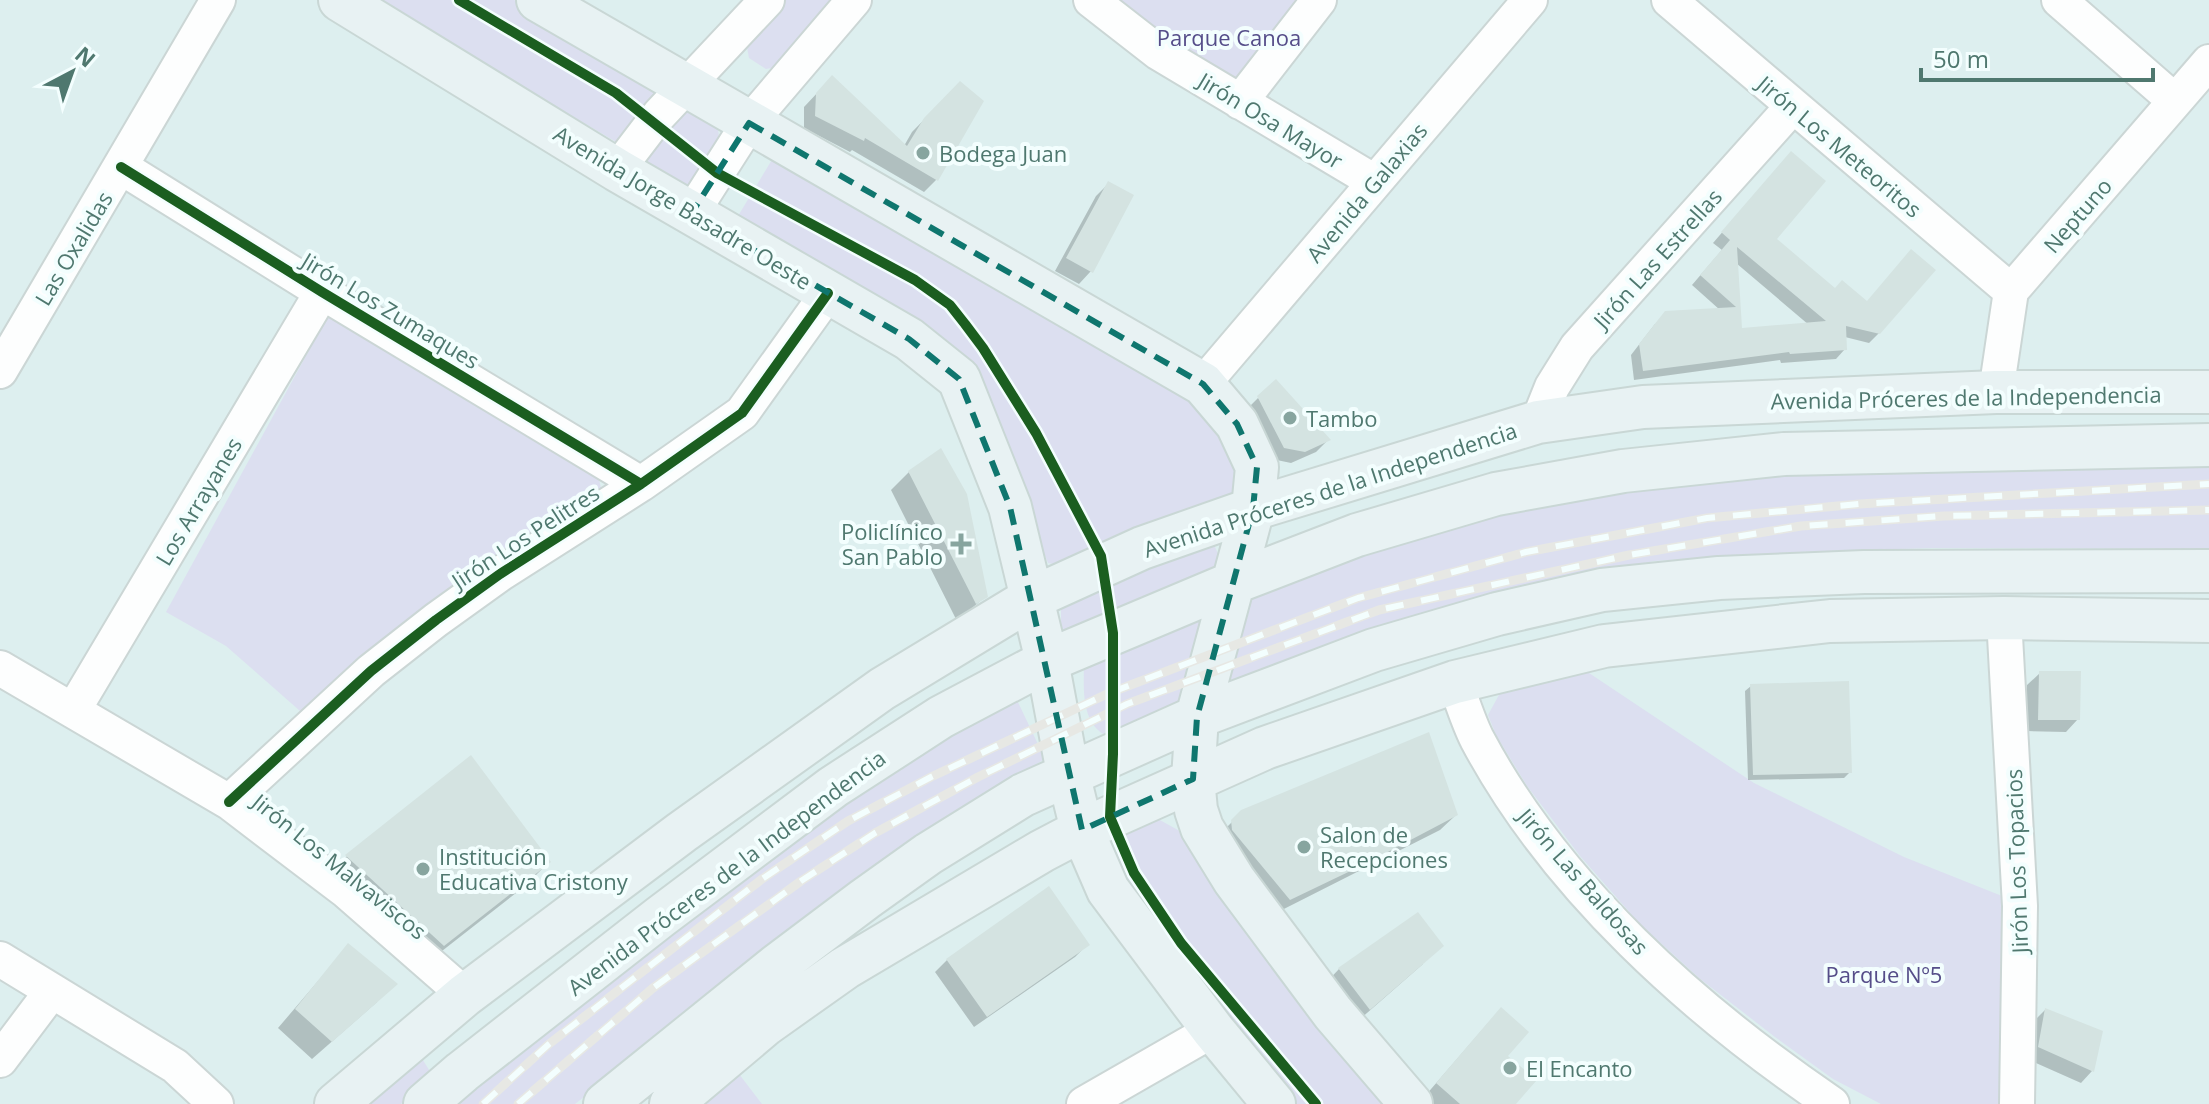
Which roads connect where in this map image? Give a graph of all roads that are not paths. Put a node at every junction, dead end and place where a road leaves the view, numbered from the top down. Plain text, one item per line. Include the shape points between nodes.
1 (218, 0) edge
2 (340, 0) edge
3 (538, 0) edge
4 (767, 0) edge
5 (854, 0) edge
6 (1091, 0) edge
7 (1319, 0) edge
8 (1530, 0) edge
9 (1669, 0) edge
10 (2059, 0) edge
11 (2209, 62) edge
12 (686, 87) junction
13 (2209, 100) edge
14 (2175, 101) junction
15 (1240, 102) junction
16 (1793, 106) junction
17 (749, 123) junction
18 (121, 167) junction
19 (617, 170) junction
20 (1375, 182) junction
21 (691, 214) junction
22 (2011, 291) junction
23 (322, 292) junction
24 (828, 293) junction
25 (0, 371) edge
26 (1203, 384) junction
27 (1996, 392) junction
28 (2209, 392) edge
29 (1538, 422) junction
30 (2209, 445) edge
31 (641, 484) junction
32 (1253, 509) junction
33 (2209, 571) edge
34 (1235, 582) junction
35 (1032, 598) junction
36 (2004, 618) junction
37 (2209, 621) edge
38 (1047, 661) junction
39 (0, 668) edge
40 (1455, 682) junction
41 (74, 709) junction
42 (1197, 717) junction
43 (1068, 773) junction
44 (1193, 779) junction
45 (229, 802) junction
46 (1082, 830) junction
47 (0, 959) edge
48 (52, 991) junction
49 (465, 995) junction
50 (1213, 1030) junction
51 (0, 1060) edge
52 (216, 1104) edge
53 (336, 1104) edge
54 (425, 1104) edge
55 (605, 1104) edge
56 (671, 1104) edge
57 (1084, 1104) edge
58 (1274, 1104) edge
59 (1411, 1104) edge
60 (1832, 1104) edge
61 (2017, 1104) edge

1 - 18 street, Las Oxalidas
2 - 19 main road, Avenida Jorge Basadre Oeste
3 - 12 main road
4 - 12 street
5 - 17 street
6 - 15 street, Jirón Osa Mayor via 1159,53
7 - 15 street
8 - 20 street, Avenida Galaxias
9 - 16 street, Jirón Los Meteoritos
10 - 14 street
11 - 14 street, Neptuno
12 - 17 main road
12 - 19 street
13 - 14 street
14 - 22 street, Neptuno
15 - 20 street, Jirón Osa Mayor
16 - 22 street, Jirón Los Meteoritos
16 - 29 street, Jirón Las Estrellas via 1577,347
17 - 21 street
17 - 26 main road
18 - 23 street, Jirón Los Zumaques
18 - 25 street, Las Oxalidas
19 - 21 main road, Avenida Jorge Basadre Oeste
20 - 26 street, Avenida Galaxias
21 - 24 main road, Avenida Jorge Basadre Oeste
22 - 27 street
23 - 31 street, Jirón Los Zumaques
23 - 41 street, Los Arrayanes
24 - 31 street, Jirón Los Pelitres via 742,413
24 - 35 main road, Avenida Jorge Basadre Oeste via 909,339 959,379 1010,507
26 - 32 main road via 1237,424 1257,467
27 - 28 main road, Avenida Próceres de la Independencia
27 - 29 main road, Avenida Próceres de la Independencia via 1643,407
29 - 32 main road, Avenida Próceres de la Independencia
30 - 34 main road, Avenida Próceres de la Independencia via 1784,454 1623,471 1496,494 1357,535
31 - 45 street, Jirón Los Pelitres via 436,620 371,671
32 - 34 main road
32 - 35 main road, Avenida Próceres de la Independencia via 1142,548
33 - 42 main road via 1864,572 1602,590 1374,650
34 - 38 main road, Avenida Próceres de la Independencia
34 - 42 main road
35 - 38 main road, Avenida Jorge Basadre Oeste
35 - 49 main road, Avenida Próceres de la Independencia via 882,689
36 - 37 main road
36 - 40 main road via 1830,621 1604,646
36 - 61 street, Jirón Los Topacios via 2020,906
38 - 43 main road, Avenida Jorge Basadre Oeste
38 - 54 main road, Avenida Próceres de la Independencia via 941,717 833,787
39 - 41 street, Jirón Los Malvaviscos
40 - 44 main road via 1265,748
40 - 60 street, Jirón Las Baldosas via 1476,737 1508,793 1620,930 1730,1028
41 - 45 street, Jirón Los Malvaviscos
42 - 43 main road
42 - 44 main road
43 - 46 main road, Avenida Jorge Basadre Oeste
43 - 55 main road via 989,815 865,899
44 - 46 main road
44 - 59 main road via 1202,828 1234,880 1333,1013
45 - 49 street, Jirón Los Malvaviscos via 346,891
46 - 50 main road, Avenida Jorge Basadre Oeste via 1108,890
46 - 56 main road via 845,968 766,1024
47 - 48 street
48 - 51 street
48 - 52 street via 175,1066
49 - 53 main road, Avenida Próceres de la Independencia
50 - 57 street
50 - 58 main road, Avenida Jorge Basadre Oeste

